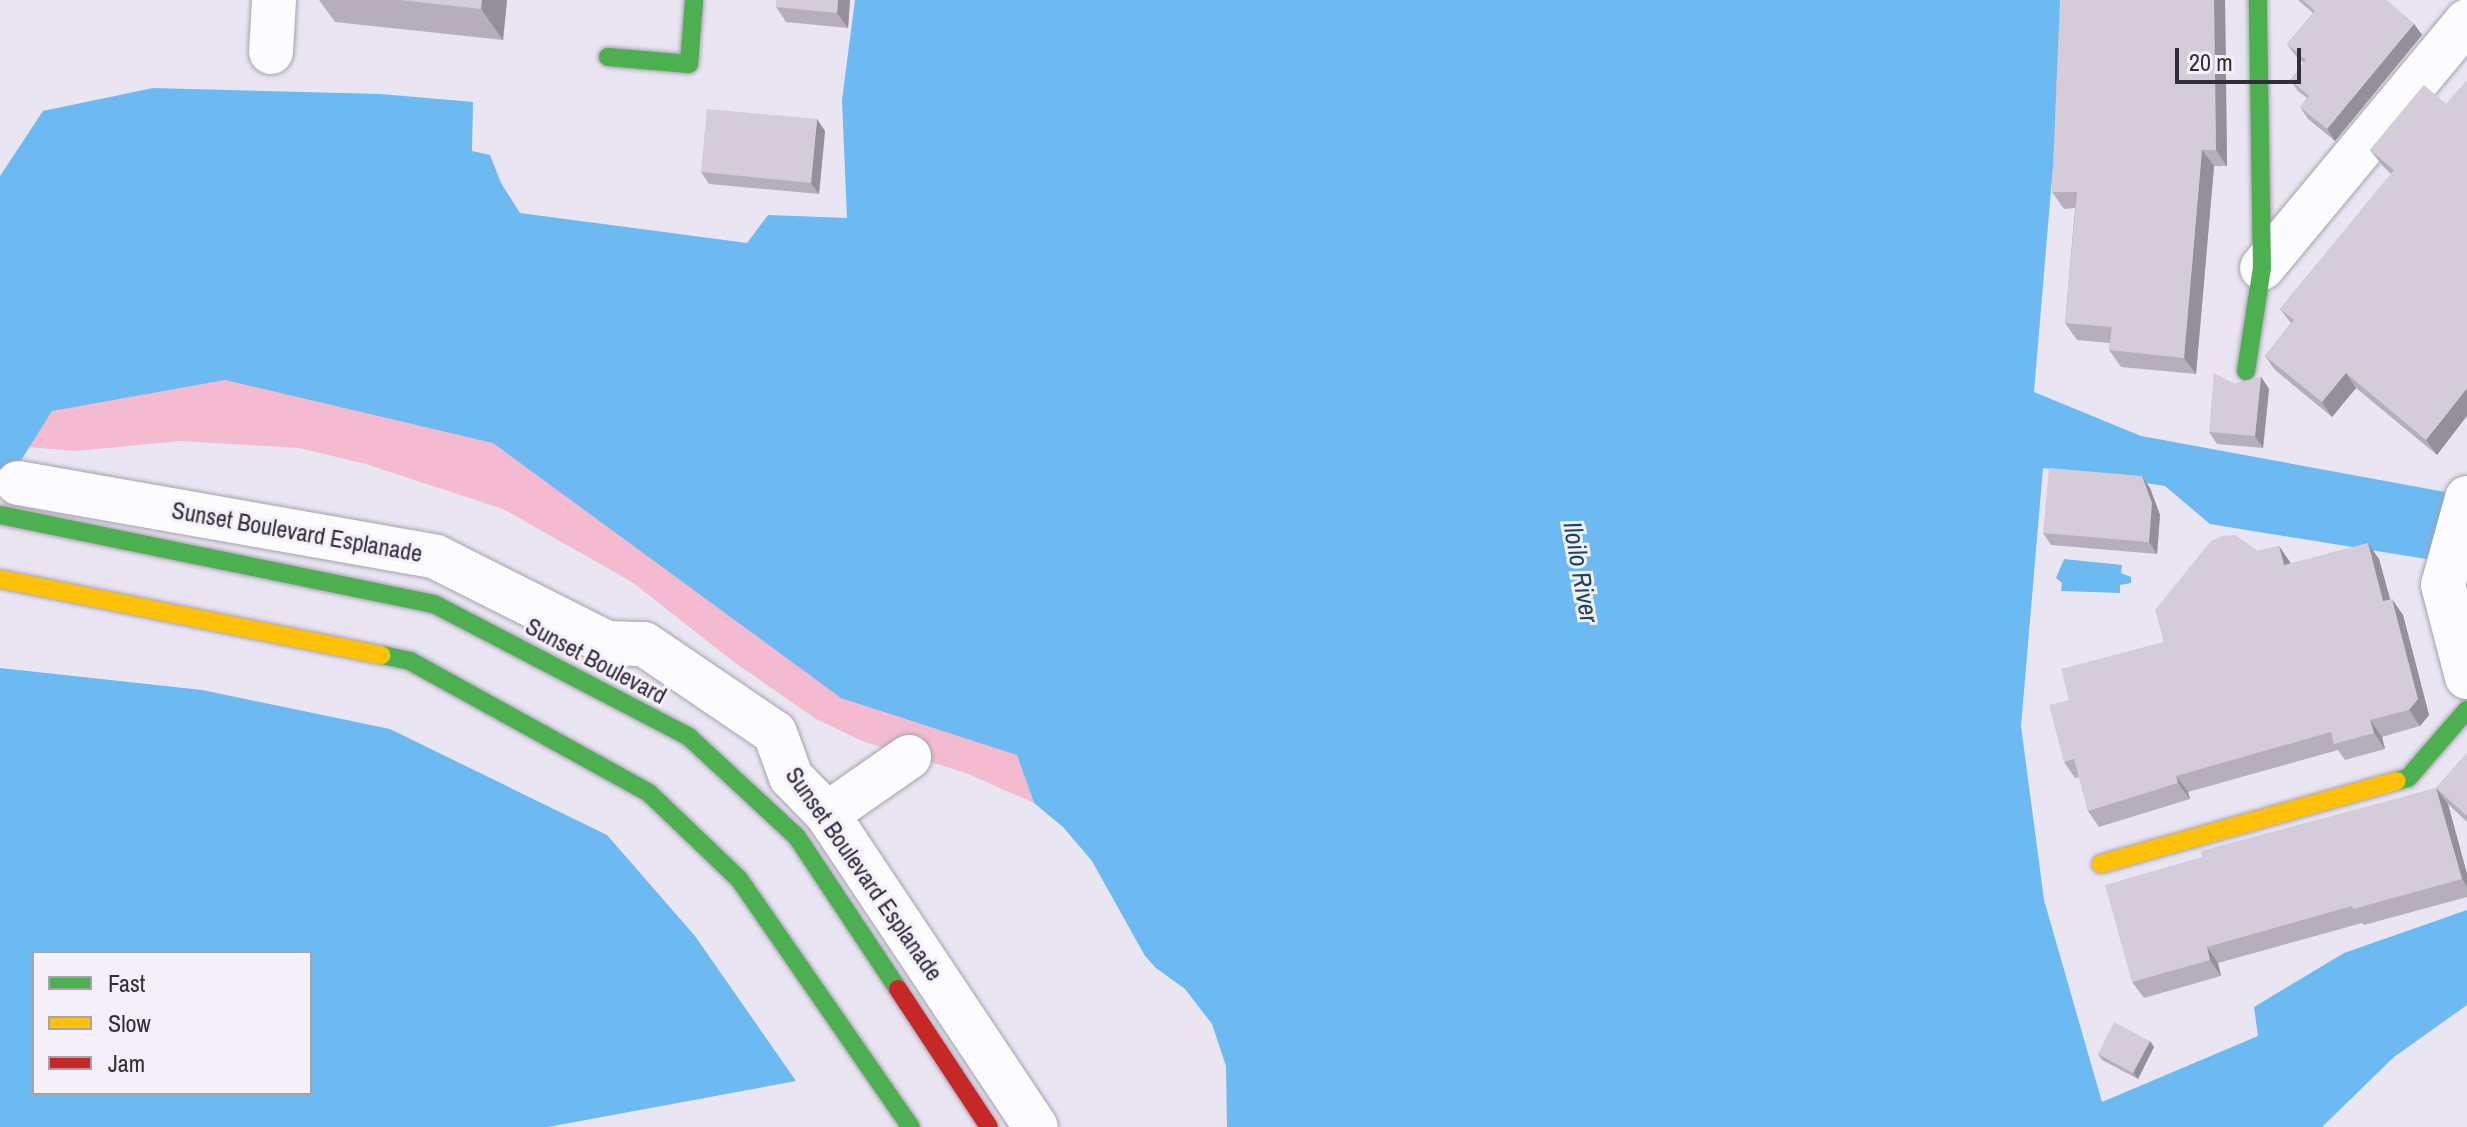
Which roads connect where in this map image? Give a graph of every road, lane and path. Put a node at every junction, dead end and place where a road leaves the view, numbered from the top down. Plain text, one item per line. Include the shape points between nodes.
1 (274, 0) edge
2 (694, 0) edge
3 (2258, 0) edge
4 (2467, 21) edge
5 (271, 52) dead end
6 (608, 57) dead end
7 (2262, 268) junction
8 (2246, 371) dead end
9 (2467, 498) edge
10 (10, 505) edge
11 (0, 579) edge
12 (2467, 677) edge
13 (2467, 710) edge
14 (909, 757) dead end
15 (827, 814) junction
16 (2101, 864) dead end
17 (911, 1127) edge
18 (989, 1127) edge
19 (1036, 1127) edge

1 - 5 street
2 - 6 main road via 689,64
3 - 7 main road
4 - 7 street
7 - 8 main road
9 - 12 street via 2443,585
10 - 15 street, Sunset Boulevard Esplanade via 436,557 607,643 644,644 707,684 775,733 791,777
10 - 18 main road, Sunset Boulevard via 434,604 689,737 797,837
11 - 17 main road via 410,661 649,793 739,879
13 - 16 main road via 2408,778
14 - 15 street
15 - 19 street, Sunset Boulevard Esplanade

